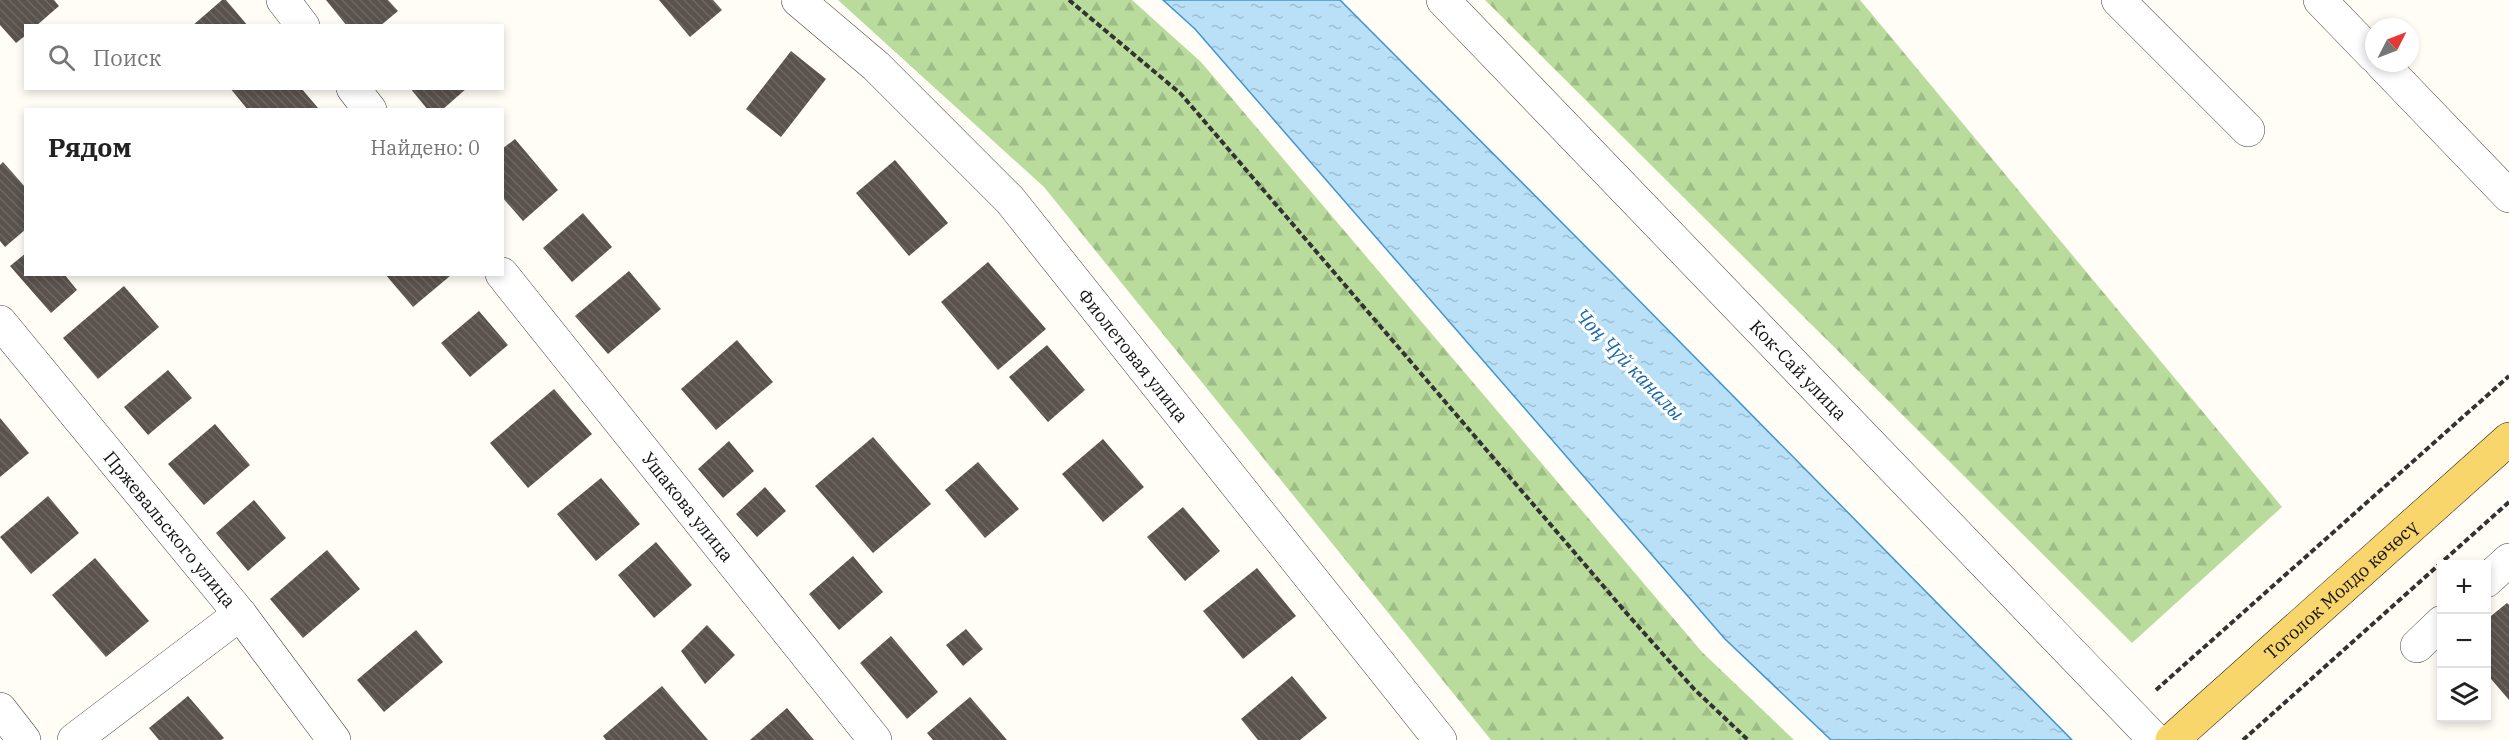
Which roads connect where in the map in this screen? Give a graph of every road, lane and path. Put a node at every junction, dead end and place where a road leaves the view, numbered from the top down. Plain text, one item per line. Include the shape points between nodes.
1 (283, 0) edge
2 (798, 0) edge
3 (1070, 0) edge
4 (1443, 0) edge
5 (2118, 0) edge
6 (2320, 0) edge
7 (301, 24) edge
8 (2365, 47) edge
9 (2390, 72) edge
10 (355, 90) edge
11 (368, 108) edge
12 (2248, 130) dead end
13 (2509, 196) edge
14 (504, 276) edge
15 (0, 322) edge
16 (2509, 376) edge
17 (2509, 439) edge
18 (2509, 502) edge
19 (2509, 560) edge
20 (2491, 577) edge
21 (240, 614) junction
22 (2437, 627) edge
23 (2417, 646) dead end
24 (0, 709) edge
25 (2129, 713) junction
26 (24, 740) edge
27 (74, 740) edge
28 (334, 740) edge
29 (875, 740) edge
30 (1440, 740) edge
31 (1748, 740) edge
32 (2155, 740) edge
33 (2172, 740) edge
34 (2243, 740) edge

1 - 7 street
2 - 30 street, Фиолетовая улица via 876,66 1010,200
3 - 31 path via 1181,94 1629,616
4 - 25 street, Кок-Сай улица
5 - 12 street
6 - 8 street
9 - 13 street
10 - 11 street
14 - 29 street, Ушакова улица
15 - 21 street, Пржевальского улица
16 - 25 path
17 - 33 main road, Тоголок Молдо көчөсү
18 - 34 path
19 - 20 street
21 - 27 street
21 - 28 street, Пржевальского улица
22 - 23 street
24 - 26 street
25 - 32 street, Кок-Сай улица

